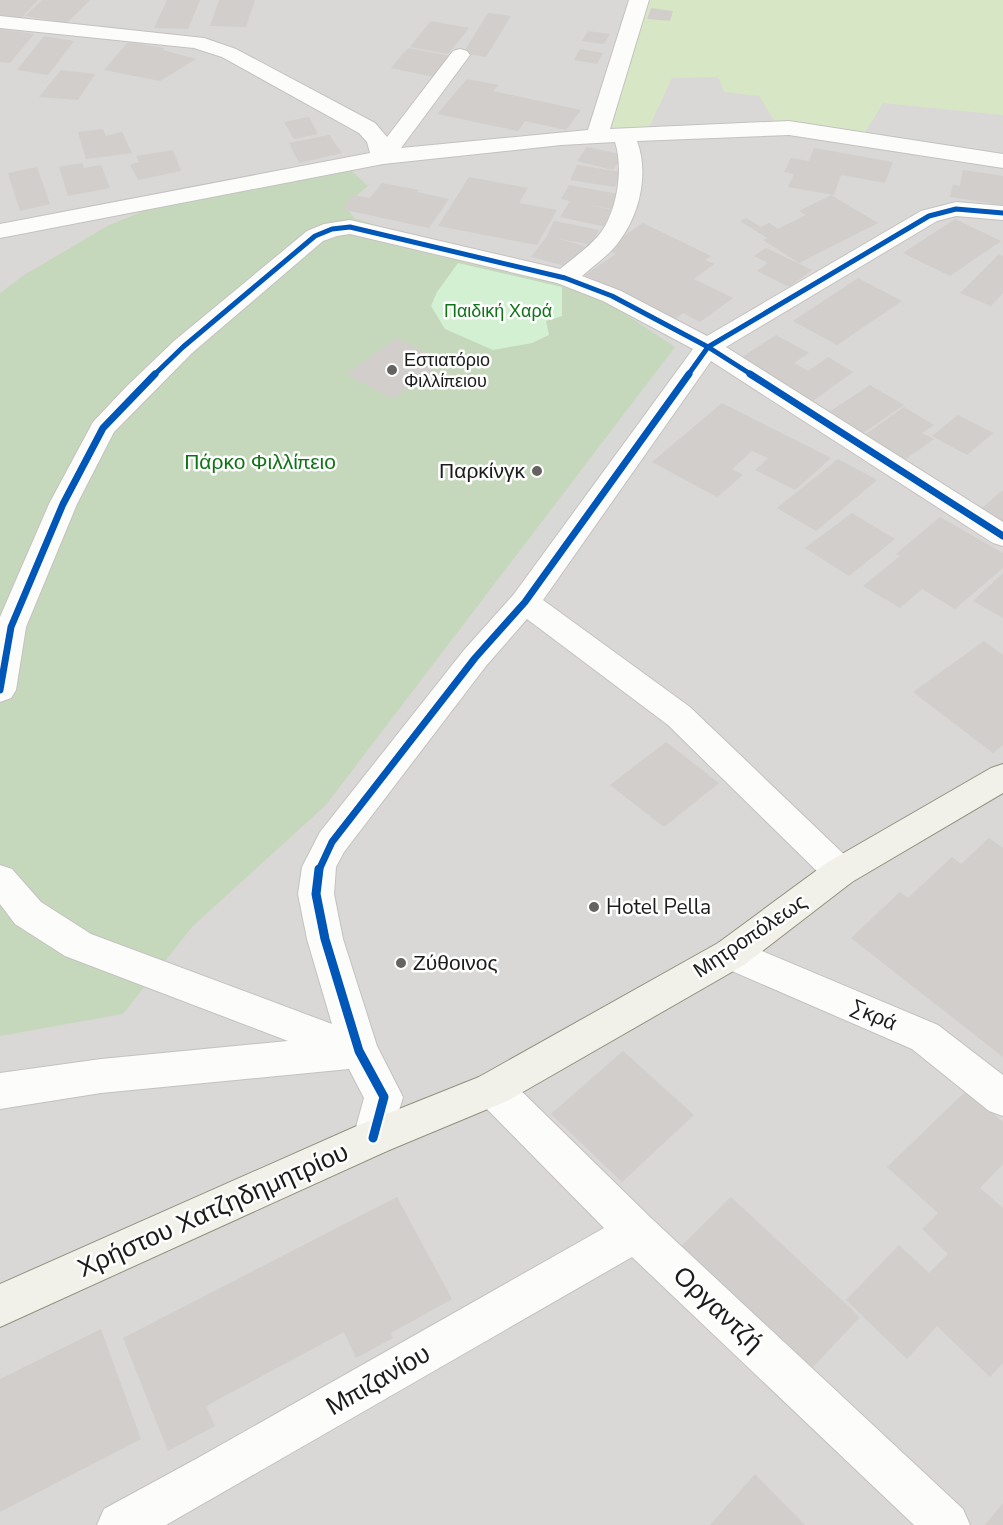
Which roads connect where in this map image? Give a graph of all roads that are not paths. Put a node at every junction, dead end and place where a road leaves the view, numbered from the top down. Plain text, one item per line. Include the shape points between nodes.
1 (639, 0) edge
2 (0, 22) edge
3 (460, 55) dead end
4 (624, 135) junction
5 (597, 136) junction
6 (383, 157) junction
7 (1003, 161) edge
8 (1003, 213) edge
9 (0, 231) edge
10 (565, 278) junction
11 (708, 347) junction
12 (1003, 536) edge
13 (525, 602) junction
14 (0, 690) edge
15 (1003, 777) edge
16 (840, 872) junction
17 (0, 879) edge
18 (732, 954) junction
19 (359, 1051) junction
20 (493, 1089) junction
21 (0, 1091) edge
22 (1003, 1098) edge
23 (373, 1138) junction
24 (636, 1232) junction
25 (0, 1306) edge
26 (120, 1525) edge
27 (947, 1525) edge

1 - 5 street
2 - 6 street via 179,38 213,46 367,128 378,140
3 - 6 street
4 - 5 street
4 - 7 street via 789,128
4 - 10 street via 632,158 628,199 610,238
5 - 6 street
6 - 9 street
8 - 11 street via 956,209 928,216
10 - 11 street via 612,296
10 - 14 street via 350,227 332,228 315,236 183,347 104,428 63,504 15,617
11 - 12 street
11 - 13 street
13 - 16 street via 679,716
13 - 19 street via 468,667 332,842 319,867 316,894 324,939
15 - 16 main road, Μητροπόλεως
16 - 18 main road, Μητροπόλεως
17 - 19 street via 28,914 78,945
18 - 20 main road, Μητροπόλεως
18 - 22 street, Σκρά via 925,1037
19 - 21 street via 101,1076
19 - 23 street via 384,1097
20 - 23 main road, Χρήστου Χατζηδημητρίου
20 - 24 street, Οργαντζή
23 - 25 main road, Χρήστου Χατζηδημητρίου
24 - 26 street, Μπιζανίου
24 - 27 street, Οργαντζή

